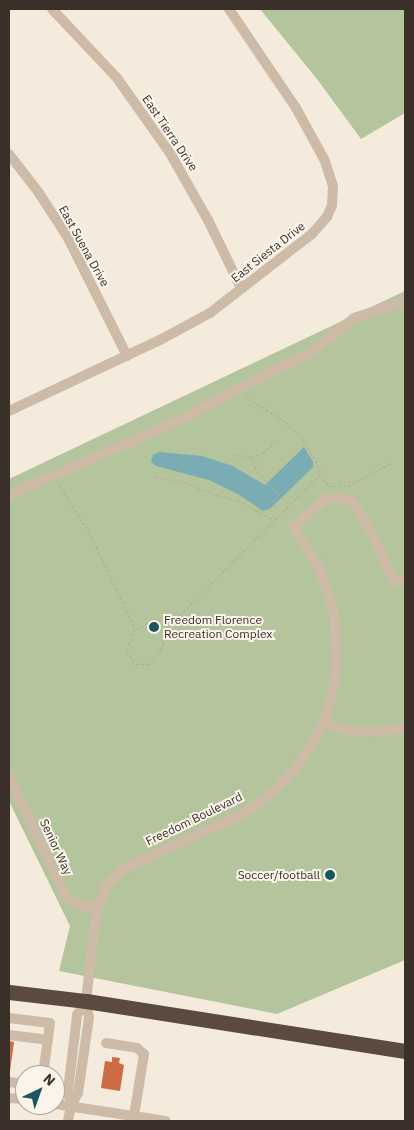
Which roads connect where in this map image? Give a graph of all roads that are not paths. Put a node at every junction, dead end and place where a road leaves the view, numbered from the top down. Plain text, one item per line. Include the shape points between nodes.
1 (52, 9) edge
2 (229, 9) edge
3 (9, 154) edge
4 (241, 288) junction
5 (405, 301) edge
6 (127, 356) junction
7 (9, 411) edge
8 (9, 495) edge
9 (405, 578) edge
10 (322, 724) junction
11 (405, 728) edge
12 (10, 782) edge
13 (98, 907) junction
14 (9, 992) edge
15 (86, 1001) junction
16 (9, 1018) edge
17 (9, 1035) edge
18 (48, 1040) junction
19 (106, 1043) dead end
20 (405, 1051) edge
21 (44, 1065) edge
22 (65, 1105) edge
23 (71, 1106) junction
24 (134, 1116) junction
25 (68, 1121) edge
26 (166, 1121) edge

1 - 4 street, East Tierra Drive via 117,78 170,153
2 - 4 street, East Siesta Drive via 296,108 324,159 333,186 332,205 322,226
3 - 6 street, East Suena Drive via 68,238
4 - 6 street, East Siesta Drive via 210,313
5 - 8 street via 354,318 308,355 183,419
6 - 7 street, East Siesta Drive
9 - 10 street, Freedom Boulevard via 394,582 373,535 353,502 326,498 294,527 319,567 335,620 336,673
10 - 11 street via 346,730
10 - 13 street, Freedom Boulevard via 299,764 276,789 240,815 119,872 107,885
12 - 13 street, Senior Way via 65,894 78,905
13 - 15 street, Freedom Boulevard
14 - 15 highway
15 - 20 highway
15 - 23 street, Freedom Boulevard via 77,1016 68,1091
16 - 18 street via 50,1023
17 - 18 street
18 - 21 street
19 - 24 street via 137,1048 144,1054
22 - 23 street
23 - 24 street
23 - 25 street, Freedom Boulevard
24 - 26 street

